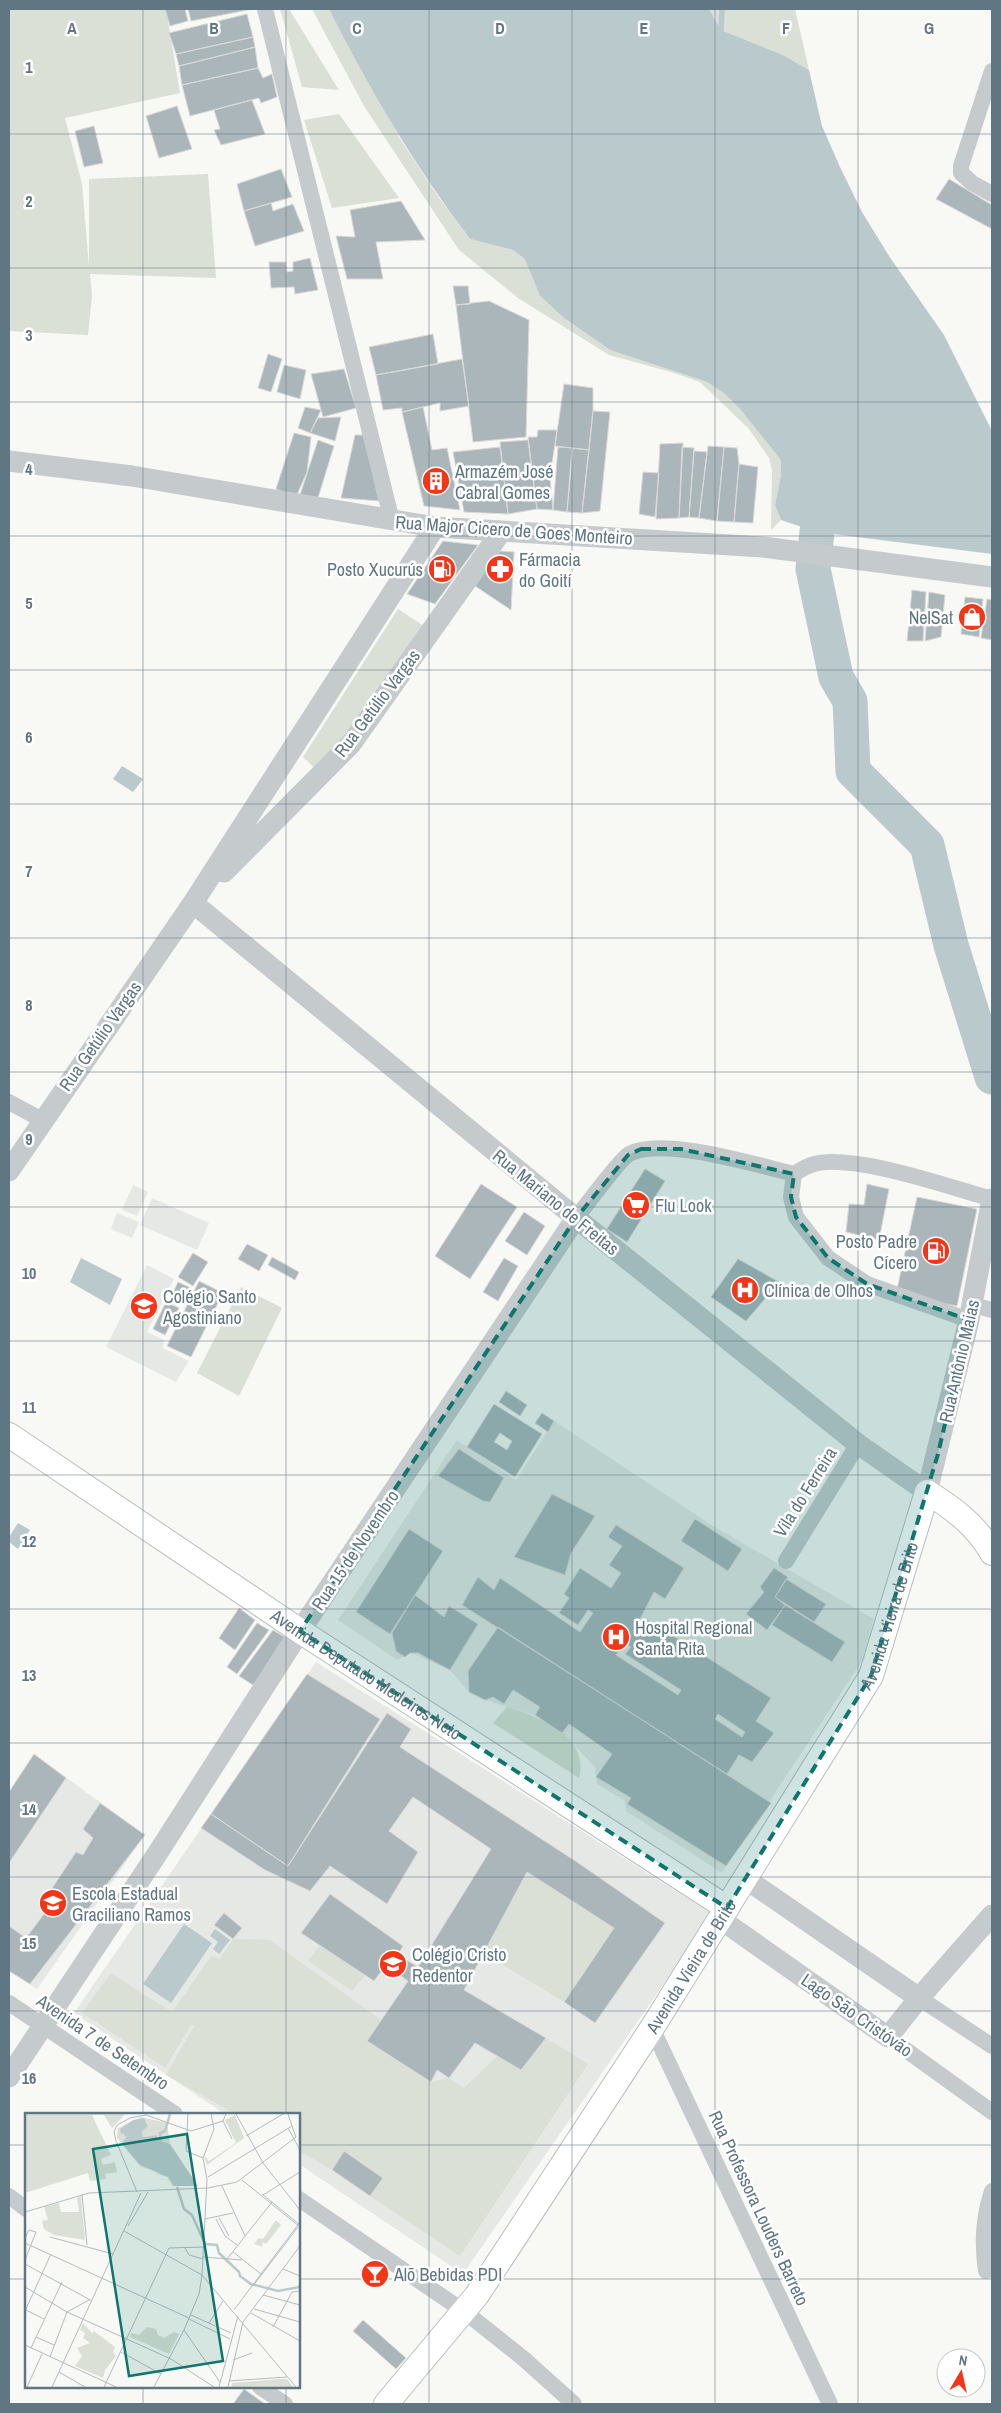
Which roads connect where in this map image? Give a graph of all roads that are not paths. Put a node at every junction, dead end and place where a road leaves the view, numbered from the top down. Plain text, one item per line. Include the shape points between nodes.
1 (265, 9) edge
2 (992, 71) edge
3 (992, 194) edge
4 (9, 460) edge
5 (392, 522) junction
6 (435, 527) junction
7 (501, 532) junction
8 (992, 577) edge
9 (282, 765) junction
10 (309, 787) junction
11 (193, 903) junction
12 (9, 1102) edge
13 (42, 1120) junction
14 (9, 1171) edge
15 (794, 1174) junction
16 (992, 1199) edge
17 (576, 1218) junction
18 (978, 1311) edge
19 (9, 1435) edge
20 (858, 1444) junction
21 (927, 1492) junction
22 (992, 1553) edge
23 (786, 1561) dead end
24 (300, 1631) junction
25 (746, 1880) junction
26 (724, 1914) junction
27 (992, 1915) edge
28 (919, 1998) junction
29 (9, 2003) edge
30 (43, 2025) junction
31 (652, 2028) junction
32 (888, 2037) junction
33 (992, 2046) edge
34 (9, 2077) edge
35 (992, 2112) edge
36 (174, 2113) edge
37 (992, 2191) edge
38 (9, 2196) edge
39 (300, 2200) edge
40 (25, 2208) edge
41 (986, 2272) dead end
42 (465, 2312) junction
43 (261, 2388) edge
44 (285, 2404) edge
45 (386, 2404) edge
46 (574, 2404) edge
47 (830, 2404) edge

1 - 5 street
2 - 3 street via 961,166 962,173 972,183
4 - 5 street, Rua Major Cicero de Goes Monteiro via 132,476
5 - 6 street, Rua Major Cicero de Goes Monteiro
6 - 7 street, Rua Major Cicero de Goes Monteiro
6 - 9 street, Rua Getúlio Vargas
7 - 8 street, Rua Major Cicero de Goes Monteiro via 815,553
7 - 10 street, Rua Getúlio Vargas via 351,744
9 - 10 street
9 - 11 street, Rua Getúlio Vargas
10 - 11 street, Rua Getúlio Vargas
11 - 13 street, Rua Getúlio Vargas
11 - 17 street, Rua Mariano de Freitas
12 - 13 street
13 - 14 street, Rua Getúlio Vargas
15 - 16 street via 812,1164 846,1162 869,1165
15 - 17 street, Rua 15 de Novembro via 682,1149 641,1149 628,1155
15 - 18 street via 790,1197 796,1217 828,1258 868,1284
16 - 18 street, Rua Antônio Maias
17 - 20 street, Rua Mariano de Freitas
17 - 24 street, Rua 15 de Novembro
18 - 21 street, Rua Antônio Maias
19 - 24 main road, Avenida Deputado Medeiros Neto
20 - 21 street, Rua Mariano de Freitas
20 - 23 street, Vila do Ferreira
21 - 22 main road via 954,1508 987,1543
21 - 25 main road, Avenida Vieira de Brito via 871,1676
24 - 26 main road, Avenida Deputado Medeiros Neto
24 - 30 street, Rua 15 de Novembro
25 - 26 main road, Avenida Vieira de Brito
25 - 28 street
26 - 31 main road, Avenida Vieira de Brito
26 - 32 street, Lago São Cristóvão
27 - 28 street
28 - 32 street
28 - 33 street
29 - 30 street, Avenida 7 de Setembro
30 - 34 street, Rua 15 de Novembro
30 - 36 street, Avenida 7 de Setembro
31 - 42 main road, Avenida Vieira de Brito
31 - 47 street, Rua Professora Louders Barreto
32 - 35 street, Lago São Cristóvão
37 - 41 street via 985,2215
38 - 40 street
39 - 42 street
42 - 45 main road, Avenida Vieira de Brito
42 - 46 street
43 - 44 street

